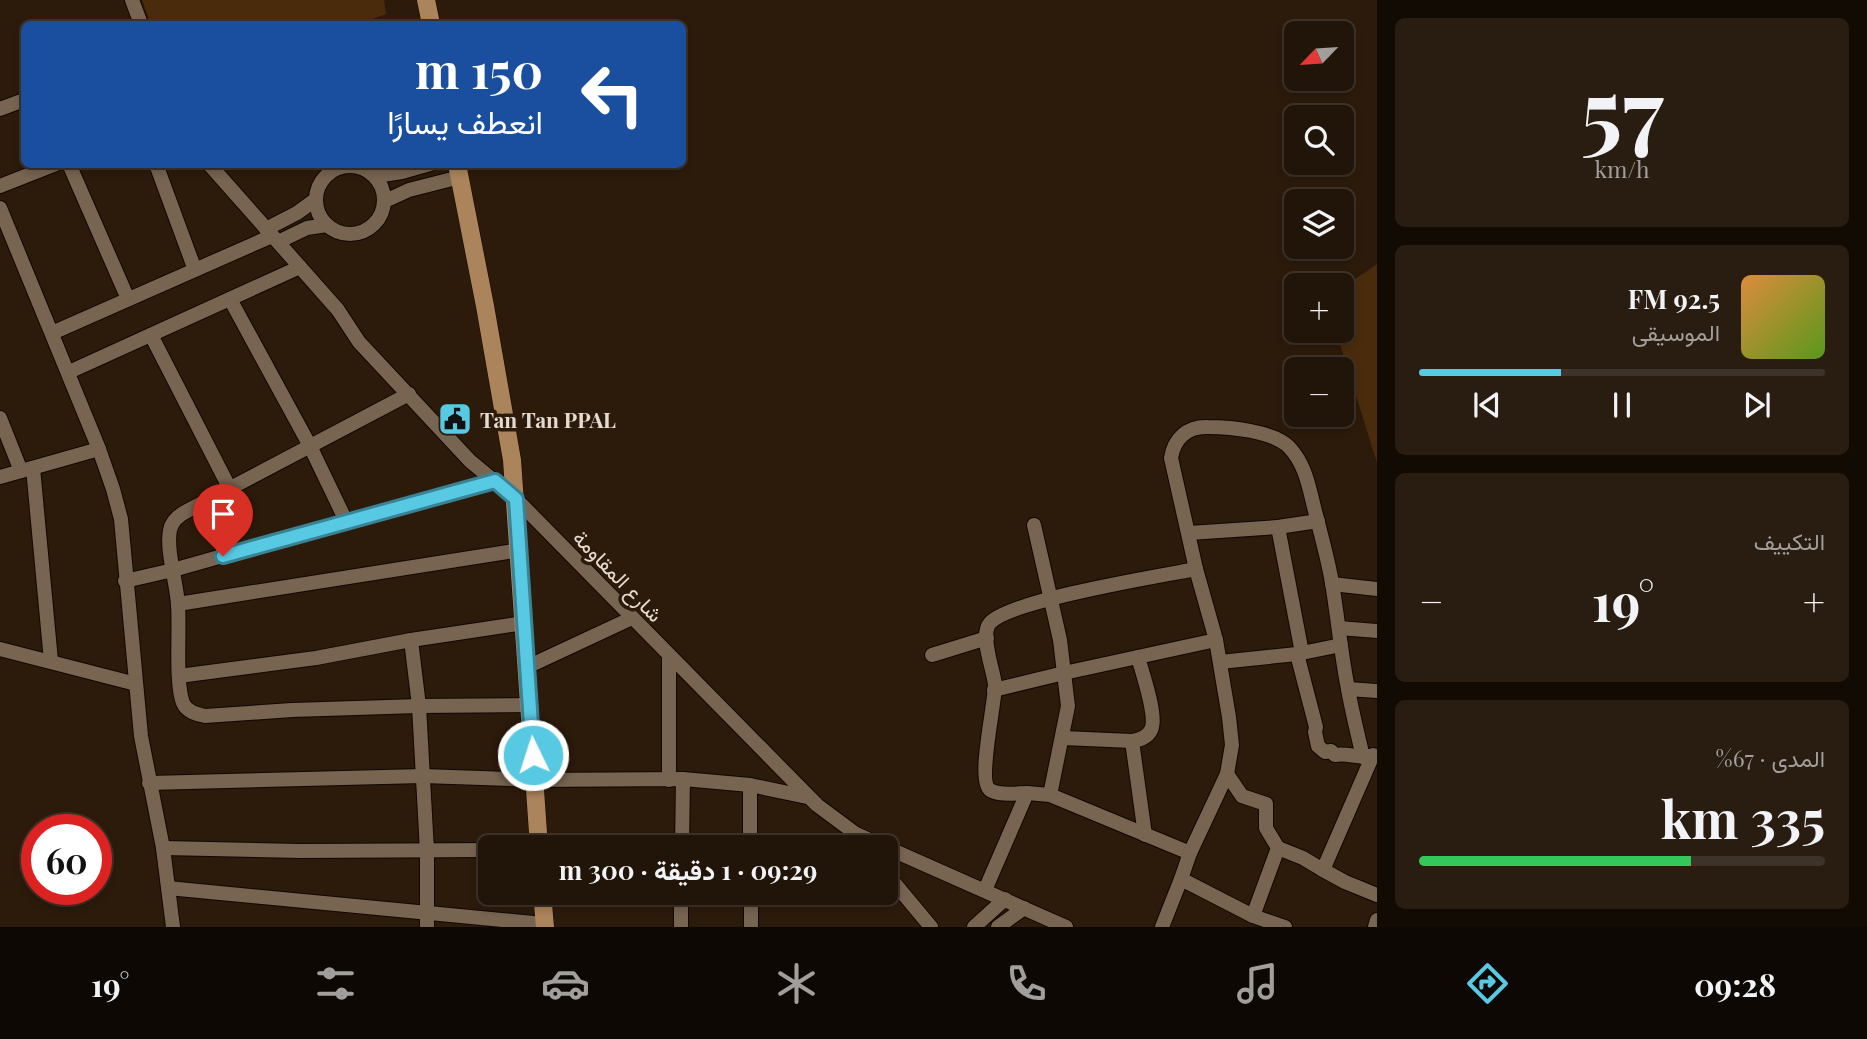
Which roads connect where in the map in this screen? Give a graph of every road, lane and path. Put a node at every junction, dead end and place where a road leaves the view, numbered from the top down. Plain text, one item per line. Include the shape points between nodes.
1 (132, 0) edge
2 (426, 0) edge
3 (140, 21) edge
4 (430, 21) edge
5 (21, 101) edge
6 (0, 108) edge
7 (45, 168) edge
8 (71, 168) edge
9 (157, 168) edge
10 (213, 168) edge
11 (335, 168) edge
12 (363, 168) edge
13 (416, 168) edge
14 (458, 171) edge
15 (376, 176) junction
16 (0, 186) edge
17 (316, 200) junction
18 (385, 201) junction
19 (0, 208) edge
20 (327, 225) junction
21 (272, 235) junction
22 (300, 267) junction
23 (195, 270) junction
24 (128, 299) junction
25 (230, 299) junction
26 (52, 333) junction
27 (151, 335) junction
28 (69, 372) junction
29 (409, 394) junction
30 (0, 418) edge
31 (310, 446) junction
32 (99, 449) junction
33 (27, 469) junction
34 (0, 477) edge
35 (495, 481) junction
36 (230, 489) junction
37 (516, 499) junction
38 (346, 520) junction
39 (1318, 521) junction
40 (1034, 525) dead end
41 (1278, 527) junction
42 (1189, 533) junction
43 (520, 550) junction
44 (1196, 569) junction
45 (173, 570) junction
46 (125, 581) junction
47 (1332, 584) junction
48 (1377, 589) edge
49 (1051, 599) junction
50 (178, 604) junction
51 (632, 618) junction
52 (524, 623) junction
53 (1339, 628) junction
54 (1377, 631) edge
55 (987, 638) junction
56 (1216, 639) junction
57 (411, 640) junction
58 (1341, 645) junction
59 (0, 649) edge
60 (1300, 654) junction
61 (932, 655) dead end
62 (669, 656) junction
63 (1138, 657) junction
64 (51, 661) junction
65 (1220, 662) junction
66 (527, 667) junction
67 (1064, 673) junction
68 (180, 677) junction
69 (135, 684) junction
70 (1348, 689) junction
71 (994, 690) junction
72 (1377, 691) edge
73 (530, 705) junction
74 (419, 706) junction
75 (1063, 738) junction
76 (1132, 741) junction
77 (1371, 756) edge
78 (1227, 774) junction
79 (423, 776) junction
80 (676, 779) junction
81 (535, 780) junction
82 (149, 783) junction
83 (750, 785) junction
84 (1027, 793) junction
85 (1050, 795) junction
86 (808, 797) junction
87 (856, 834) joint
88 (538, 835) edge
89 (681, 835) edge
90 (750, 835) edge
91 (1145, 835) junction
92 (163, 848) junction
93 (1278, 848) junction
94 (478, 850) edge
95 (427, 851) junction
96 (1190, 853) junction
97 (1323, 870) junction
98 (1181, 879) junction
99 (898, 887) edge
100 (168, 888) junction
101 (985, 890) junction
102 (1377, 895) edge
103 (1005, 899) junction
104 (543, 905) edge
105 (681, 905) edge
106 (751, 905) edge
107 (1024, 908) junction
108 (1253, 915) junction
109 (426, 920) edge
110 (1377, 920) edge
111 (545, 926) edge
112 (173, 927) edge
113 (681, 927) edge
114 (751, 927) edge
115 (931, 927) edge
116 (974, 927) edge
117 (998, 927) edge
118 (1066, 927) edge
119 (1162, 927) edge
120 (1285, 927) edge
121 (1375, 927) edge

1 - 3 street
2 - 4 main road
5 - 6 street
7 - 16 street
8 - 24 street
9 - 23 street
10 - 21 street, شارع المقاومة
11 - 17 street via 322,180
12 - 15 street
13 - 15 street
14 - 18 street
14 - 37 main road via 507,426
15 - 18 street
17 - 20 street
17 - 21 street
18 - 20 street via 369,229 347,234
19 - 26 street
20 - 21 street
21 - 22 street, شارع المقاومة
21 - 23 street
22 - 25 street
22 - 29 street, شارع المقاومة via 359,342
23 - 24 street
24 - 26 street
25 - 27 street
25 - 31 street
26 - 28 street
27 - 28 street
27 - 36 street
28 - 32 street
29 - 31 street
29 - 35 street, شارع المقاومة via 470,461
30 - 33 street
31 - 36 street
31 - 38 street
32 - 33 street
32 - 46 street via 121,519
33 - 34 street
33 - 64 street
35 - 37 street, شارع المقاومة
35 - 38 street
36 - 45 street via 174,521 170,529
37 - 43 main road
37 - 51 street, شارع المقاومة
38 - 45 street
39 - 41 street
39 - 42 street via 1304,468 1287,445 1265,435 1203,427 1184,433 1172,450
39 - 47 street
40 - 49 street
41 - 42 street
41 - 60 street
42 - 44 street
43 - 50 street
43 - 52 main road
44 - 49 street
44 - 56 street
45 - 46 street
45 - 50 street
46 - 69 street
47 - 48 street
47 - 53 street
49 - 55 street via 994,619 987,627
49 - 67 street
50 - 68 street
51 - 62 street, شارع المقاومة
51 - 66 street
52 - 57 street
52 - 66 main road
53 - 54 street
53 - 58 street
55 - 61 street
55 - 71 street
56 - 63 street
56 - 65 street
57 - 68 street
57 - 74 street
58 - 60 street
58 - 70 street
59 - 64 street
60 - 65 street
60 - 77 street via 1318,747 1335,755
62 - 80 street
62 - 86 street, شارع المقاومة
63 - 67 street
63 - 76 street via 1153,726 1141,740
64 - 69 street
65 - 78 street via 1232,745
66 - 73 main road
67 - 71 street
67 - 75 street via 1068,706
68 - 74 street via 183,704 196,715
69 - 82 street
70 - 72 street
70 - 77 street
71 - 84 street via 985,764 987,787 999,793
73 - 74 street
73 - 81 main road
74 - 79 street
75 - 76 street
75 - 85 street
76 - 91 street
77 - 97 street
78 - 93 street via 1242,796 1266,804 1266,828
78 - 96 street
79 - 81 street
79 - 82 street
79 - 95 street
80 - 81 street
80 - 83 street
80 - 89 street
81 - 88 main road
82 - 92 street
83 - 86 street
83 - 90 street
84 - 85 street
84 - 101 street
85 - 91 street
86 - 87 street, شارع المقاومة
87 - 101 street, شارع المقاومة
91 - 96 street
92 - 95 street
92 - 100 street
93 - 97 street
93 - 108 street
94 - 95 street
95 - 109 street
96 - 98 street
97 - 102 street
98 - 108 street
98 - 119 street
99 - 115 street
100 - 109 street
100 - 112 street
101 - 103 street, شارع المقاومة
103 - 107 street, شارع المقاومة
103 - 116 street
104 - 111 main road
105 - 113 street
106 - 114 street
107 - 117 street
107 - 118 street, شارع المقاومة
108 - 120 street
109 - 111 street
110 - 121 street

